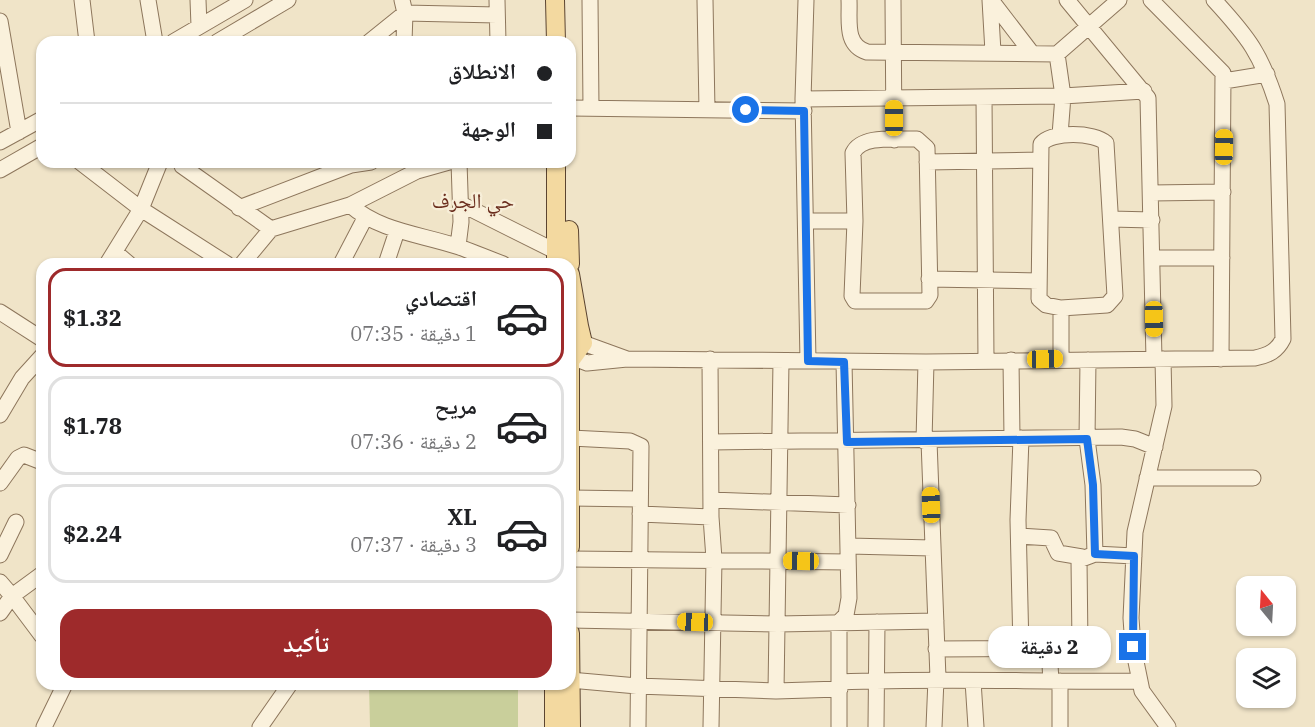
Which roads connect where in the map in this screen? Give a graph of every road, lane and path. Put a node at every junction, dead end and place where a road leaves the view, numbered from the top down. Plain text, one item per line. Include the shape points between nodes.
1 (82, 0) edge
2 (148, 0) edge
3 (198, 0) edge
4 (245, 0) edge
5 (288, 0) edge
6 (555, 0) edge
7 (566, 0) edge
8 (590, 0) edge
9 (705, 0) edge
10 (806, 0) edge
11 (849, 0) edge
12 (893, 0) edge
13 (1067, 0) edge
14 (1119, 0) edge
15 (1151, 0) edge
16 (1214, 0) edge
17 (996, 2) edge
18 (403, 7) edge
19 (497, 8) edge
20 (0, 21) edge
21 (199, 26) junction
22 (1090, 26) junction
23 (86, 36) edge
24 (154, 36) edge
25 (183, 36) edge
26 (227, 36) edge
27 (375, 36) edge
28 (404, 36) edge
29 (498, 36) edge
30 (556, 36) edge
31 (566, 36) edge
32 (993, 52) junction
33 (1031, 52) junction
34 (894, 53) junction
35 (1057, 54) junction
36 (1267, 74) junction
37 (1224, 81) junction
38 (1144, 92) junction
39 (1062, 96) junction
40 (894, 97) junction
41 (984, 97) junction
42 (804, 105) junction
43 (576, 108) edge
44 (591, 108) junction
45 (707, 110) junction
46 (36, 123) edge
47 (19, 132) junction
48 (1059, 135) junction
49 (894, 140) junction
50 (0, 142) edge
51 (36, 149) edge
52 (1040, 160) junction
53 (985, 161) junction
54 (927, 162) junction
55 (88, 168) edge
56 (158, 168) edge
57 (188, 168) edge
58 (339, 168) edge
59 (427, 168) edge
60 (459, 168) edge
61 (556, 168) edge
62 (568, 168) edge
63 (0, 170) edge
64 (1223, 192) junction
65 (1151, 193) junction
66 (461, 204) junction
67 (350, 205) junction
68 (239, 208) junction
69 (141, 209) junction
70 (365, 218) junction
71 (1111, 219) junction
72 (1152, 220) junction
73 (806, 221) junction
74 (855, 221) junction
75 (271, 229) junction
76 (397, 231) junction
77 (458, 246) junction
78 (111, 258) edge
79 (213, 258) edge
80 (247, 258) edge
81 (344, 258) edge
82 (388, 258) edge
83 (487, 258) edge
84 (557, 258) edge
85 (561, 258) edge
86 (561, 258) edge
87 (1152, 258) junction
88 (1222, 258) junction
89 (929, 279) junction
90 (985, 279) junction
91 (1039, 280) junction
92 (1061, 308) junction
93 (0, 312) edge
94 (36, 335) edge
95 (576, 345) edge
96 (710, 359) junction
97 (1061, 359) junction
98 (1159, 359) junction
99 (1221, 359) junction
100 (986, 360) junction
101 (1011, 360) junction
102 (1088, 360) junction
103 (781, 361) junction
104 (808, 361) junction
105 (844, 362) junction
106 (926, 362) junction
107 (36, 363) edge
108 (0, 415) edge
109 (576, 438) edge
110 (1016, 438) junction
111 (1087, 439) junction
112 (927, 441) junction
113 (711, 442) junction
114 (847, 442) junction
115 (779, 443) junction
116 (1155, 447) junction
117 (36, 460) edge
118 (1147, 478) junction
119 (1253, 478) dead end
120 (0, 483) edge
121 (576, 499) edge
122 (711, 500) junction
123 (780, 504) junction
124 (848, 505) junction
125 (640, 507) junction
126 (711, 517) junction
127 (16, 522) dead end
128 (1019, 536) junction
129 (849, 546) junction
130 (932, 548) junction
131 (0, 555) edge
132 (1088, 556) junction
133 (1134, 556) junction
134 (576, 558) edge
135 (714, 559) junction
136 (640, 560) junction
137 (778, 561) junction
138 (848, 562) junction
139 (36, 578) edge
140 (0, 582) edge
141 (12, 596) junction
142 (0, 614) edge
143 (576, 620) edge
144 (638, 621) junction
145 (936, 621) junction
146 (839, 622) junction
147 (877, 622) junction
148 (714, 623) junction
149 (778, 624) junction
150 (36, 628) edge
151 (936, 649) junction
152 (1021, 649) junction
153 (1049, 649) junction
154 (937, 679) junction
155 (576, 681) edge
156 (876, 681) junction
157 (973, 681) junction
158 (1055, 681) junction
159 (1138, 681) junction
160 (840, 685) junction
161 (637, 686) junction
162 (714, 689) junction
163 (62, 690) edge
164 (286, 690) edge
165 (554, 690) edge
166 (570, 690) edge
167 (776, 691) junction
168 (44, 727) edge
169 (260, 727) edge
170 (554, 727) edge
171 (571, 727) edge
172 (638, 727) edge
173 (711, 727) edge
174 (839, 727) edge
175 (876, 727) edge
176 (934, 727) edge
177 (976, 727) edge
178 (1060, 727) edge
179 (1168, 727) edge

1 - 23 street
2 - 24 street
3 - 21 street
4 - 21 street
5 - 26 street
6 - 30 main road
7 - 31 main road
8 - 44 street
9 - 45 street
10 - 42 street
11 - 34 street via 850,34 857,49
12 - 34 street
13 - 22 street
14 - 22 street
15 - 37 street via 1222,70
16 - 36 street via 1248,36
17 - 32 street
17 - 33 street
18 - 19 street
18 - 27 street
18 - 28 street
19 - 29 street
20 - 47 street
21 - 25 street
22 - 35 street
22 - 38 street
32 - 33 street
32 - 34 street
33 - 35 street
34 - 40 street
35 - 39 street
36 - 37 street
36 - 99 street via 1277,104 1283,339 1269,354
37 - 64 street
38 - 39 street
38 - 65 street via 1149,106
39 - 41 street
39 - 48 street
40 - 41 street
40 - 42 street
40 - 49 street
41 - 53 street
42 - 45 street
42 - 73 street
43 - 44 street
44 - 45 street
46 - 47 street
47 - 50 street
48 - 52 street via 1041,144
48 - 71 street via 1096,137 1106,144
49 - 54 street via 922,141 927,148
49 - 74 street via 866,141 855,150
51 - 63 street
52 - 53 street
52 - 91 street
53 - 54 street
53 - 90 street
54 - 89 street
55 - 69 street
56 - 69 street
57 - 68 street
58 - 68 street
59 - 67 street
60 - 66 street
61 - 85 main road
62 - 86 main road
64 - 65 street
64 - 88 street
65 - 72 street
66 - 77 street
66 - 84 street
67 - 70 street
67 - 75 street
68 - 75 street
69 - 78 street
69 - 79 street
70 - 76 street
70 - 81 street
71 - 72 street
71 - 92 street via 1113,301 1107,305
72 - 87 street
73 - 74 street
73 - 104 street
74 - 89 street via 855,301 926,301 930,295
75 - 80 street
76 - 77 street
76 - 82 street
77 - 83 street
87 - 88 street
87 - 98 street
88 - 99 street
89 - 90 street
90 - 91 street
90 - 100 street
91 - 92 street via 1040,303
92 - 97 street
93 - 94 street
95 - 96 street via 627,359
96 - 103 street
96 - 113 street
97 - 101 street
97 - 102 street
98 - 99 street
98 - 102 street
98 - 116 street via 1164,397
100 - 101 street
100 - 106 street
101 - 110 street
102 - 111 street
103 - 104 street
103 - 115 street
104 - 105 street
105 - 106 street
105 - 114 street
106 - 112 street
107 - 108 street
109 - 125 street via 639,444
110 - 111 street
110 - 112 street
110 - 128 street
111 - 116 street via 1135,439
111 - 132 street via 1093,485
112 - 114 street
112 - 130 street
113 - 115 street
113 - 122 street
114 - 115 street
114 - 124 street
115 - 123 street
116 - 118 street
117 - 120 street via 24,455 18,458
118 - 119 street
118 - 133 street
121 - 125 street
122 - 123 street
122 - 126 street
123 - 124 street
123 - 137 street
124 - 129 street
125 - 126 street
125 - 136 street
126 - 135 street
127 - 131 street
128 - 132 street via 1051,538 1058,553
128 - 152 street
129 - 130 street
129 - 138 street
130 - 145 street
132 - 133 street
132 - 153 street via 1079,560 1080,646
133 - 159 street via 1131,618
134 - 136 street
135 - 136 street
135 - 137 street
135 - 148 street
136 - 144 street
137 - 138 street
137 - 149 street
138 - 146 street via 849,598 846,615
139 - 141 street
140 - 141 street
141 - 142 street
141 - 150 street
143 - 144 street
144 - 148 street
144 - 161 street
145 - 147 street
145 - 151 street
146 - 147 street
146 - 149 street
146 - 160 street
147 - 156 street
148 - 149 street
148 - 162 street
149 - 167 street
151 - 152 street
151 - 154 street
152 - 153 street
153 - 158 street
154 - 156 street
154 - 157 street
154 - 176 street
155 - 161 street
156 - 160 street
156 - 175 street
157 - 158 street
157 - 177 street
158 - 159 street
158 - 178 street
159 - 179 street via 1152,709
160 - 167 street
160 - 174 street
161 - 162 street
161 - 172 street
162 - 167 street
162 - 173 street
163 - 168 street
164 - 169 street
165 - 170 main road
166 - 171 main road

